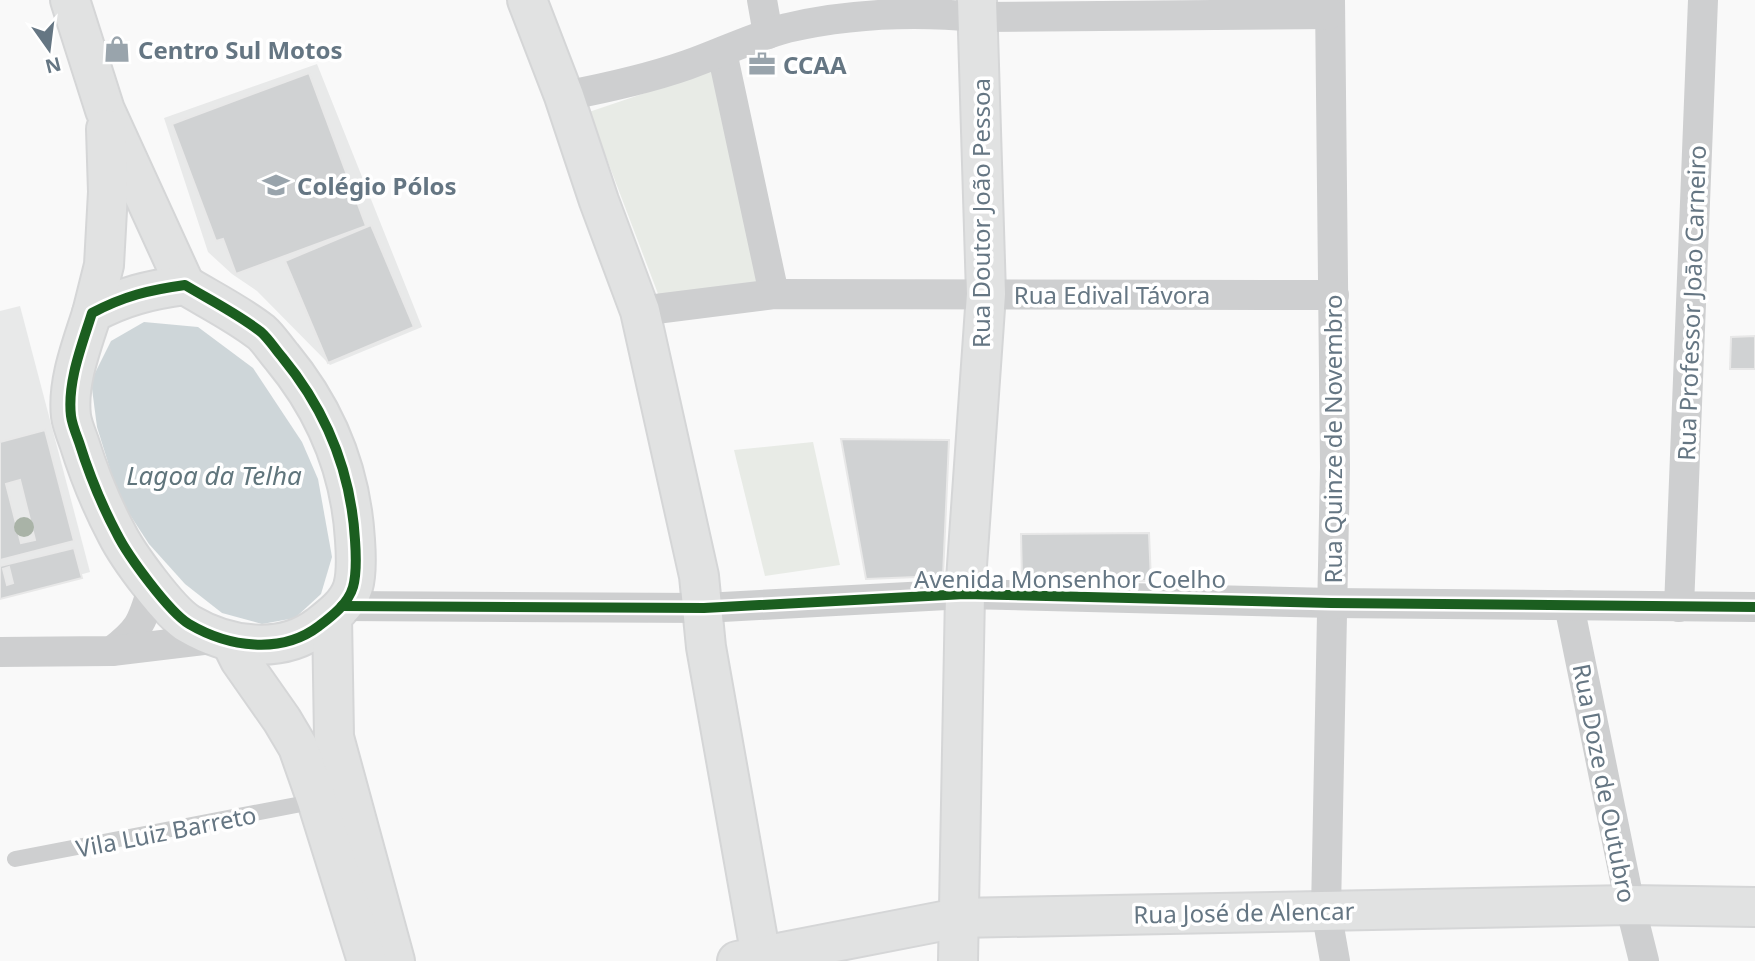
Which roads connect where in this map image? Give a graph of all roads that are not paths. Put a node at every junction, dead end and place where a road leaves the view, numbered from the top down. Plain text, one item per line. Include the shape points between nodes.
1 (70, 0) edge
2 (527, 0) edge
3 (762, 0) edge
4 (1703, 0) edge
5 (1330, 7) edge
6 (977, 8) edge
7 (768, 34) junction
8 (722, 52) junction
9 (564, 96) junction
10 (105, 110) junction
11 (185, 285) junction
12 (774, 294) junction
13 (986, 294) junction
14 (1334, 295) junction
15 (640, 311) junction
16 (92, 313) junction
17 (153, 586) junction
18 (965, 594) junction
19 (1331, 603) junction
20 (1569, 605) junction
21 (1679, 607) junction
22 (1755, 607) edge
23 (704, 608) junction
24 (337, 611) junction
25 (225, 640) junction
26 (112, 651) junction
27 (0, 652) edge
28 (317, 802) junction
29 (15, 859) dead end
30 (1630, 905) junction
31 (1755, 907) edge
32 (1326, 910) junction
33 (958, 918) junction
34 (838, 952) edge
35 (749, 959) edge
36 (367, 961) edge
37 (395, 961) edge
38 (958, 961) edge
39 (1335, 961) edge
40 (1644, 961) edge

1 - 10 main road
2 - 9 main road
3 - 7 street
4 - 21 street, Rua Professor Joāo Carneiro
5 - 6 street
5 - 14 street, Rua Quinze de Novembro
6 - 7 street via 881,13
6 - 13 main road, Rua Doutor João Pessoa
7 - 8 street
8 - 9 street via 624,85
8 - 12 street
9 - 15 main road
10 - 11 main road
10 - 16 main road via 108,191 104,265
11 - 16 main road via 139,292
11 - 24 main road via 263,334 298,376 324,419 343,468 354,524 353,588
12 - 13 street, Rua Edival Távora
12 - 15 street, Rua Edival Távora
13 - 14 street, Rua Edival Távora
13 - 18 main road, Rua Doutor João Pessoa
14 - 19 street, Rua Quinze de Novembro
15 - 23 main road
16 - 17 main road via 77,363 71,416 99,501 122,545
17 - 25 main road via 187,623
17 - 26 street via 138,628
18 - 19 street, Avenida Monsenhor Coelho
18 - 23 street, Avenida Monsenhor Coelho
18 - 33 main road, Rua Doutor João Pessoa
19 - 20 street, Avenida Monsenhor Coelho
19 - 32 street, Rua Quinze de Novembro
20 - 21 street, Avenida Monsenhor Coelho
20 - 30 street, Rua Doze de Outubro
21 - 22 street, Avenida Monsenhor Coelho
23 - 24 street, Avenida Monsenhor Coelho
23 - 35 main road
24 - 25 main road via 306,636 284,642 257,646
24 - 37 main road via 334,737
25 - 26 street
25 - 28 main road via 298,747
26 - 27 street
28 - 29 lane, Vila Luiz Barreto
28 - 36 main road
30 - 31 main road, Rua José de Alencar
30 - 32 main road, Rua José de Alencar
30 - 40 street, Rua Doze de Outubro
32 - 33 main road, Rua José de Alencar
32 - 39 street, Rua Quinze de Novembro
33 - 34 main road, Rua José de Alencar
33 - 38 main road, Rua Doutor João Pessoa
34 - 35 main road, Rua José de Alencar

